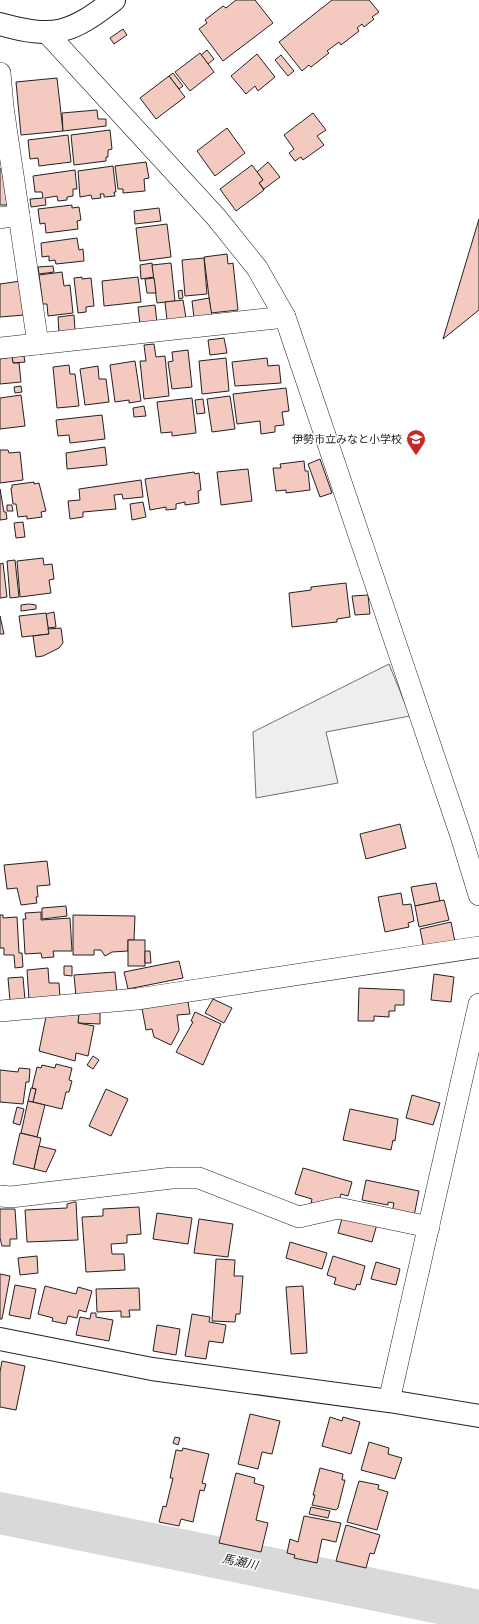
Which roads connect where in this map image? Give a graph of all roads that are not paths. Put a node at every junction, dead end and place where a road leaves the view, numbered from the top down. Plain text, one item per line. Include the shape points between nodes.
1 (114, 0) edge
2 (0, 24) edge
3 (47, 33) junction
4 (0, 73) edge
5 (1, 107) edge
6 (9, 217) edge
7 (285, 316) junction
8 (38, 344) junction
9 (0, 348) edge
10 (479, 895) edge
11 (479, 947) edge
12 (479, 1004) edge
13 (0, 1011) edge
14 (0, 1196) edge
15 (429, 1227) junction
16 (0, 1339) edge
17 (389, 1401) junction
18 (479, 1416) edge

1 - 3 street via 88,20
2 - 3 street
3 - 7 street via 216,217 257,268
4 - 5 street
5 - 6 street
6 - 8 street
7 - 8 street
7 - 10 street
8 - 9 street
11 - 13 street via 137,999
12 - 15 street
14 - 15 street via 172,1178 199,1178 299,1217 338,1208
15 - 17 street
16 - 17 street via 152,1368
17 - 18 street

